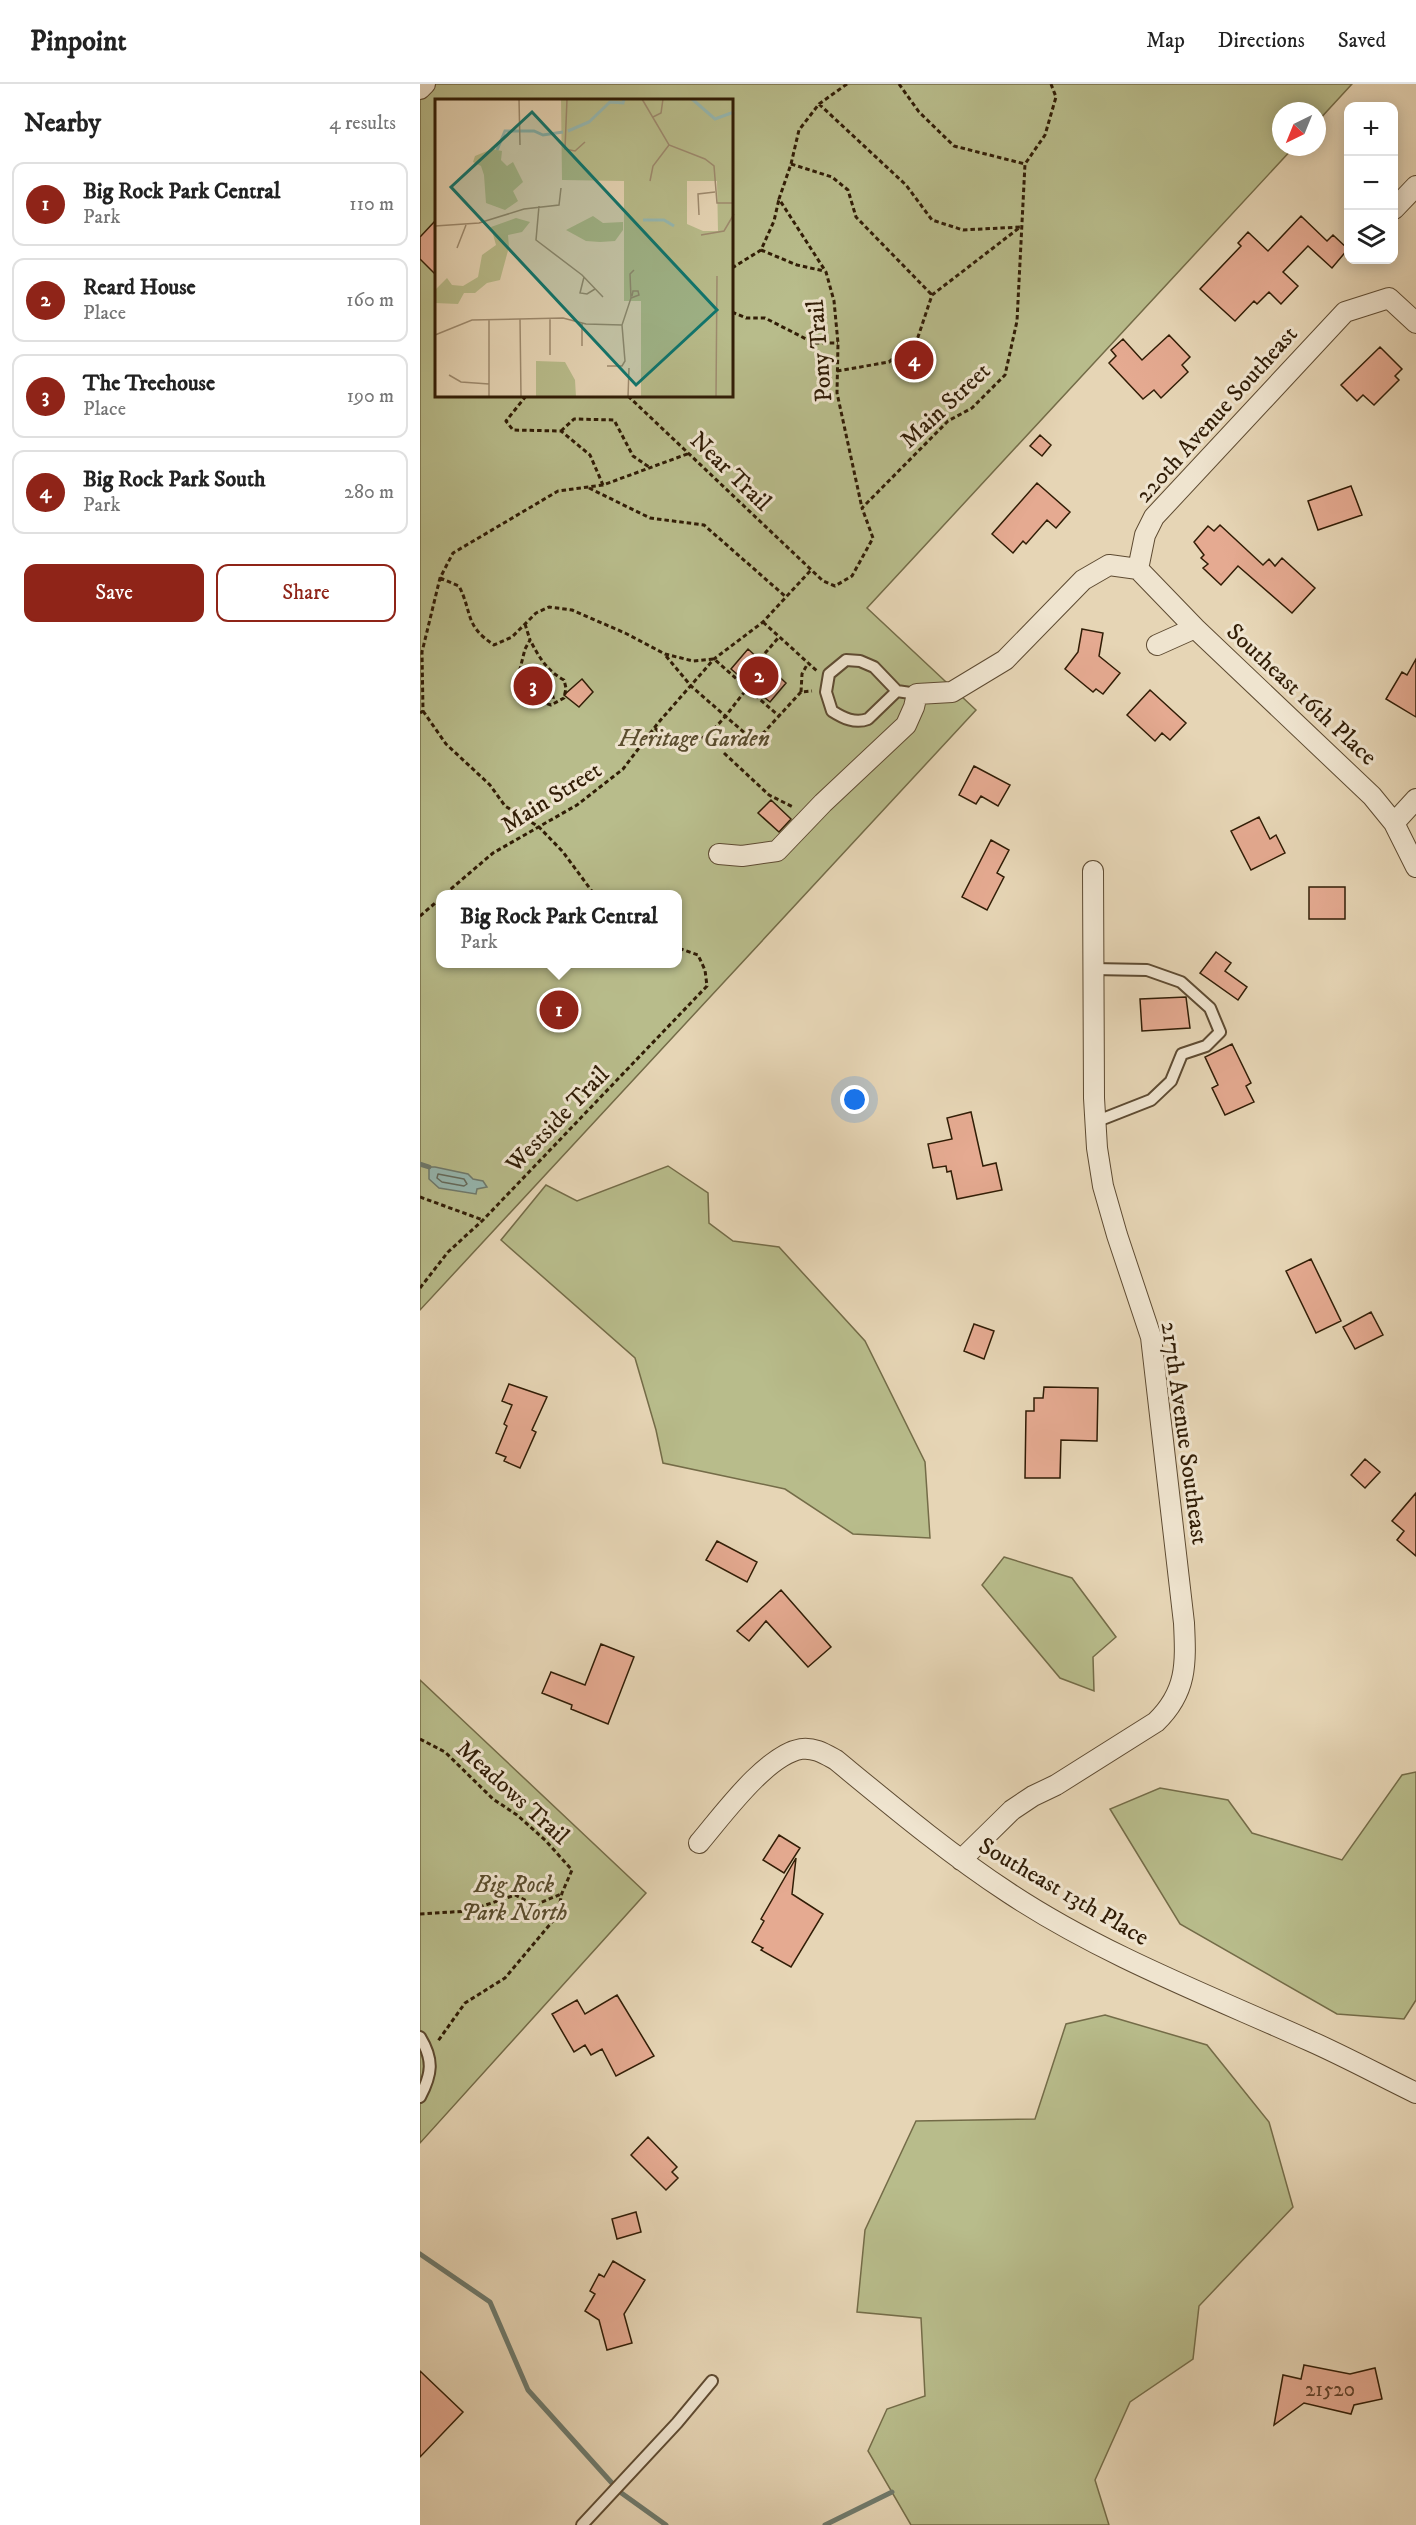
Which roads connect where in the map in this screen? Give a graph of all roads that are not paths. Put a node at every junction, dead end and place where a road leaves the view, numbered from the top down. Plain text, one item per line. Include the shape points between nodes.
1 (425, 84) edge
2 (420, 89) edge
3 (1416, 186) edge
4 (1398, 205) edge
5 (1416, 323) edge
6 (1138, 569) junction
7 (1195, 628) junction
8 (1157, 645) dead end
9 (897, 691) junction
10 (917, 694) junction
11 (1416, 799) edge
12 (1394, 823) junction
13 (719, 854) dead end
14 (1416, 867) edge
15 (1093, 871) dead end
16 (1093, 969) junction
17 (1095, 1122) junction
18 (699, 1843) dead end
19 (961, 1860) junction
20 (420, 2037) edge
21 (1416, 2093) edge
22 (420, 2097) edge
23 (712, 2381) dead end
24 (582, 2525) edge

1 - 2 street
3 - 4 street
5 - 6 street, 220th Avenue Southeast via 1389,298 1344,312 1154,517 1145,535
6 - 7 street, Southeast 16th Place
6 - 10 street via 1109,565 1100,570 1083,580 1005,660 952,692
7 - 8 street
7 - 12 street, Southeast 16th Place via 1372,796
9 - 9 lane via 874,667 846,660 829,674 826,692 832,711 845,719 862,721
9 - 10 lane
10 - 13 street via 906,725 777,851 742,856
11 - 12 street
12 - 14 street, Southeast 16th Place
15 - 16 street, 217th Avenue Southeast
16 - 17 street, 217th Avenue Southeast
16 - 17 lane via 1147,970 1181,982 1210,1008 1220,1032 1206,1046 1182,1054 1171,1081 1151,1100
17 - 19 street, 217th Avenue Southeast via 1103,1186 1150,1338 1186,1661 1176,1698 1156,1722 1012,1810
18 - 19 street, Southeast 13th Place via 769,1764 802,1749 819,1750
19 - 21 street, Southeast 13th Place via 1010,1894 1175,1983
20 - 22 lane via 429,2052 430,2078
23 - 24 lane

